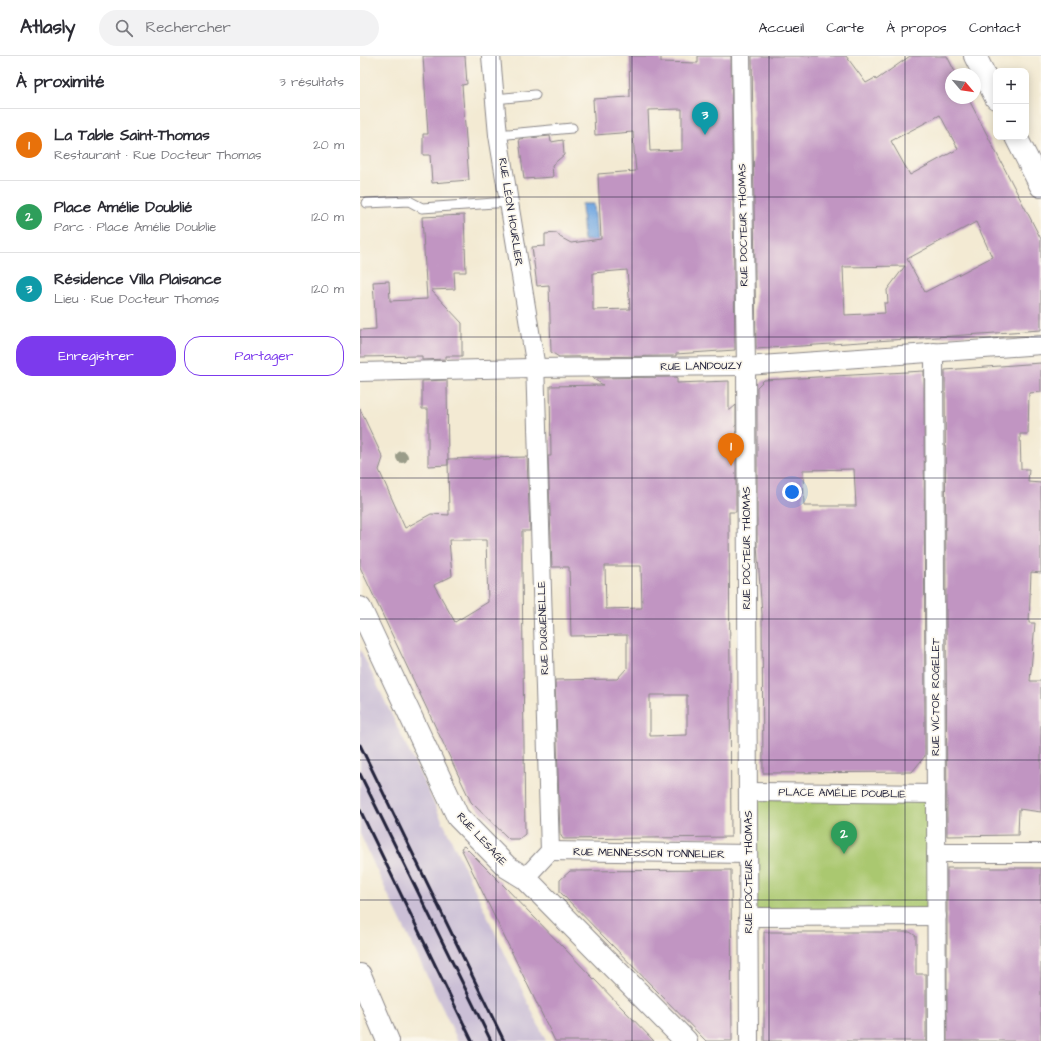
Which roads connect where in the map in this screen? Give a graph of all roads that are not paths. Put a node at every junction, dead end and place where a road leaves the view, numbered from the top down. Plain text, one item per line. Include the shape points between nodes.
1 (491, 56) edge
2 (741, 56) edge
3 (974, 56) edge
4 (993, 92) edge
5 (535, 95) dead end
6 (495, 99) junction
7 (572, 128) dead end
8 (498, 135) junction
9 (1018, 140) edge
10 (1041, 186) edge
11 (509, 202) junction
12 (367, 203) dead end
13 (1041, 345) edge
14 (934, 352) junction
15 (746, 366) junction
16 (535, 368) junction
17 (360, 372) edge
18 (360, 608) edge
19 (748, 792) junction
20 (936, 794) junction
21 (550, 851) junction
22 (936, 853) junction
23 (1041, 853) edge
24 (748, 854) junction
25 (525, 878) junction
26 (937, 916) junction
27 (748, 917) junction
28 (360, 975) edge
29 (388, 1041) edge
30 (686, 1041) edge
31 (749, 1041) edge
32 (937, 1041) edge

1 - 6 street, RUE LÉON HOURLIER
2 - 15 street, RUE DOCTEUR THOMAS
3 - 4 street
5 - 6 lane
6 - 8 street, RUE LÉON HOURLIER
7 - 8 lane
8 - 11 street, RUE LÉON HOURLIER
9 - 10 street
11 - 12 lane via 422,208 410,201
11 - 16 street, RUE LÉON HOURLIER
13 - 14 street, RUE LANDOUZY
14 - 15 street, RUE LANDOUZY
14 - 20 street, RUE VICTOR ROGELET
15 - 16 street, RUE LANDOUZY
15 - 19 street, RUE DOCTEUR THOMAS
16 - 17 street, RUE LANDOUZY
16 - 21 street, RUE DUQUENELLE
18 - 25 street, RUE LESAGE via 458,817 507,867
19 - 20 street, PLACE AMÉLIE DOUBLIE
19 - 24 street, RUE DOCTEUR THOMAS
20 - 22 street, RUE VICTOR ROGELET
21 - 24 street, RUE MENNESSON TONNELIER
21 - 25 street
22 - 23 street
22 - 26 street, RUE VICTOR ROGELET
24 - 27 street, RUE DOCTEUR THOMAS
25 - 30 street, RUE LESAGE
26 - 27 street
26 - 32 street, RUE VICTOR ROGELET
27 - 31 street, RUE DOCTEUR THOMAS
28 - 29 street

